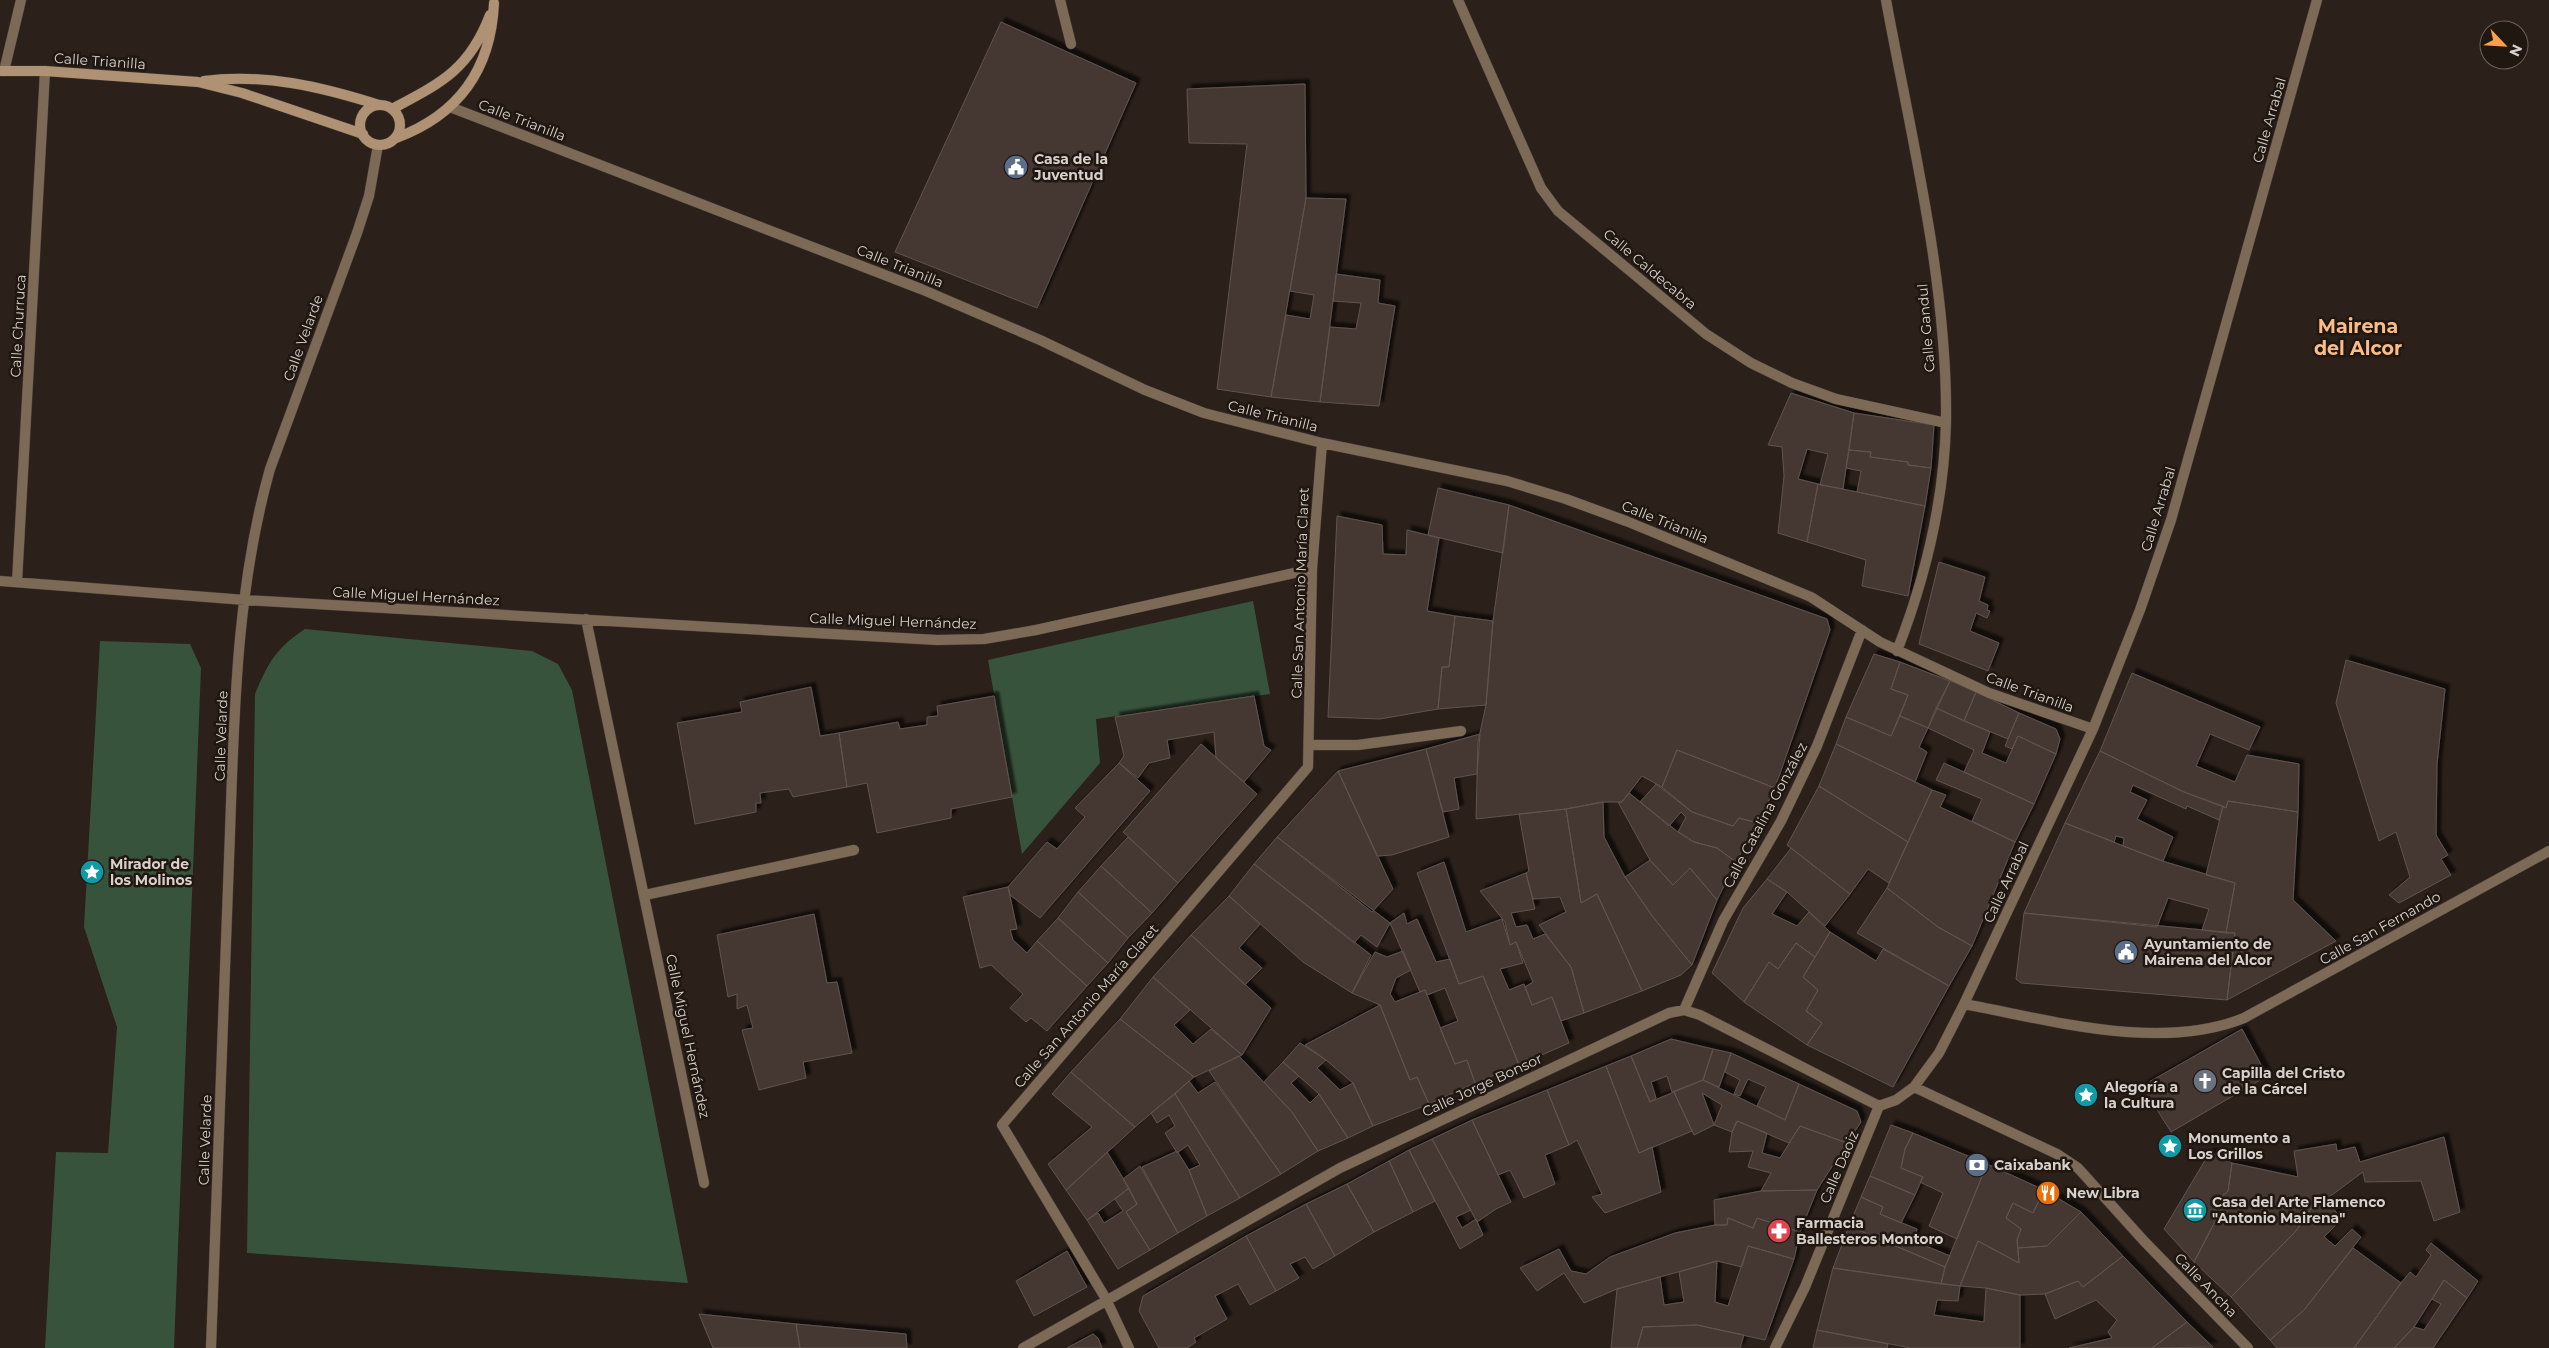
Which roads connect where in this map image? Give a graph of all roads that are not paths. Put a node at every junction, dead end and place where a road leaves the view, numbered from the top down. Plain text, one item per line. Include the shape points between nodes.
1 (21, 0) edge
2 (1060, 0) edge
3 (1458, 0) edge
4 (1886, 0) edge
5 (2317, 0) edge
6 (494, 2) edge
7 (1071, 44) dead end
8 (2, 71) edge
9 (45, 71) junction
10 (198, 82) junction
11 (379, 105) junction
12 (450, 107) junction
13 (392, 109) junction
14 (363, 134) junction
15 (396, 138) junction
16 (378, 146) junction
17 (1946, 423) junction
18 (1322, 443) junction
19 (1312, 569) junction
20 (0, 581) edge
21 (18, 582) junction
22 (245, 600) junction
23 (586, 619) junction
24 (1862, 630) junction
25 (1897, 651) junction
26 (2093, 729) junction
27 (1460, 731) dead end
28 (1309, 745) junction
29 (854, 850) dead end
30 (2549, 851) edge
31 (645, 895) junction
32 (1964, 1004) junction
33 (1684, 1010) junction
34 (1914, 1088) junction
35 (1879, 1106) junction
36 (704, 1183) dead end
37 (1106, 1299) junction
38 (211, 1348) edge
39 (1023, 1348) edge
40 (1129, 1348) edge
41 (1775, 1348) edge
42 (2248, 1348) edge

1 - 8 street
2 - 7 street
3 - 17 street, Calle Caldecabra via 1541,188 1558,211 1706,334 1751,363 1836,399
4 - 17 street, Calle Gandul via 1930,237 1942,324
5 - 26 street, Calle Arrabal via 2171,520
6 - 12 street via 490,38 484,57 476,74
6 - 13 street via 485,28 464,62 434,87
8 - 9 street, Calle Trianilla
9 - 10 street, Calle Trianilla
9 - 21 street, Calle Churruca
10 - 11 street, Calle Trianilla via 227,78 292,82
10 - 14 street, Calle Trianilla via 242,93
11 - 13 street
11 - 14 street via 363,115 360,128
12 - 15 street via 416,130
12 - 18 street, Calle Trianilla via 921,289 1188,407
13 - 15 street via 400,120
14 - 16 street via 366,140
15 - 16 street
16 - 22 street, Calle Velarde via 369,196 357,233 270,469 253,537
17 - 25 street, Calle Gandul via 1941,482 1925,566
18 - 19 street, Calle San Antonio María Claret
18 - 24 street, Calle Trianilla via 1452,468 1566,499 1811,597
19 - 23 street, Calle Miguel Hernández via 1046,628 984,638 937,640
19 - 28 street, Calle San Antonio María Claret
20 - 21 street, Calle Miguel Hernández
21 - 22 street, Calle Miguel Hernández
22 - 23 street, Calle Miguel Hernández
22 - 38 street, Calle Velarde via 236,689
23 - 31 street, Calle Miguel Hernández
24 - 25 street, Calle Trianilla
24 - 33 street, Calle Catalina González via 1817,746 1781,822 1723,921
25 - 26 street, Calle Trianilla via 1989,693
26 - 32 street, Calle Arrabal
27 - 28 street via 1358,745
28 - 37 street, Calle San Antonio María Claret via 1308,768 1002,1126
29 - 31 street
30 - 32 street, Calle San Fernando via 2244,1018 2223,1026 2195,1032 2097,1028
31 - 36 street, Calle Miguel Hernández
32 - 34 street, Calle Arrabal via 1939,1053
33 - 35 street via 1721,1025
33 - 37 street, Calle Jorge Bonsor via 1655,1018 1340,1168
34 - 35 street
34 - 42 street, Calle Ancha via 2078,1168
35 - 41 street, Calle Daoiz via 1805,1287
37 - 39 street, Calle Jorge Bonsor
37 - 40 street

